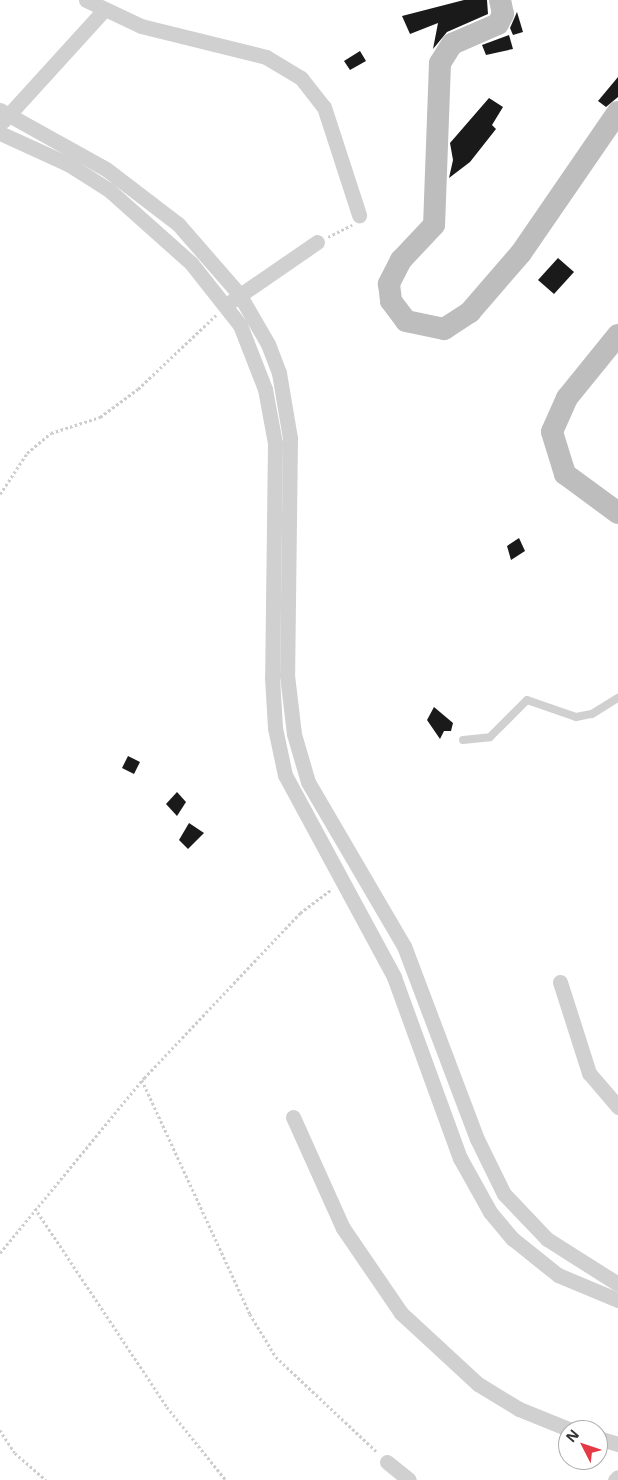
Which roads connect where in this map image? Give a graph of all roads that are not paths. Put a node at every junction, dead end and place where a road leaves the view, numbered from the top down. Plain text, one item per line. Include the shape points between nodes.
1 (86, 0) edge
2 (500, 0) edge
3 (103, 11) junction
4 (618, 112) edge
5 (3, 116) edge
6 (0, 133) edge
7 (359, 215) road end
8 (317, 242) road end
9 (239, 294) junction
10 (226, 305) junction
11 (618, 335) edge
12 (290, 490) junction
13 (272, 492) junction
14 (618, 513) edge
15 (287, 675) junction
16 (272, 677) junction
17 (618, 698) edge
18 (463, 740) dead end
19 (358, 868) junction
20 (341, 882) junction
21 (560, 982) dead end
22 (617, 1105) edge
23 (294, 1118) dead end
24 (618, 1284) edge
25 (618, 1300) edge
26 (558, 1425) edge
27 (388, 1462) road end
28 (618, 1477) edge
29 (409, 1480) edge
30 (615, 1480) edge

1 - 3 street
2 - 4 main road via 503,14 498,24 452,44 440,63 434,225 401,260 389,284 391,301 406,321 444,329 470,312 521,253
3 - 5 street
3 - 7 street via 141,26 266,58 301,78 324,106
5 - 9 street via 74,149 144,195 178,224
6 - 10 street via 68,164 109,190 191,263
8 - 9 street
9 - 10 street
9 - 12 street via 278,373 290,438
10 - 13 street via 254,353 269,405 275,443
11 - 14 main road via 567,398 552,432 565,474
12 - 13 street
12 - 15 street
13 - 16 street
15 - 16 street
15 - 19 street via 294,734 308,782
16 - 20 street via 275,728 285,775
17 - 18 lane via 592,714 576,717 527,700 490,737
19 - 20 street
19 - 24 street via 420,979 462,1103 504,1194 546,1238
20 - 25 street via 394,977 460,1158 490,1212 513,1239 558,1275
21 - 22 street via 581,1055
23 - 26 street via 344,1228 401,1313 478,1384 520,1409
27 - 29 street
28 - 30 street

